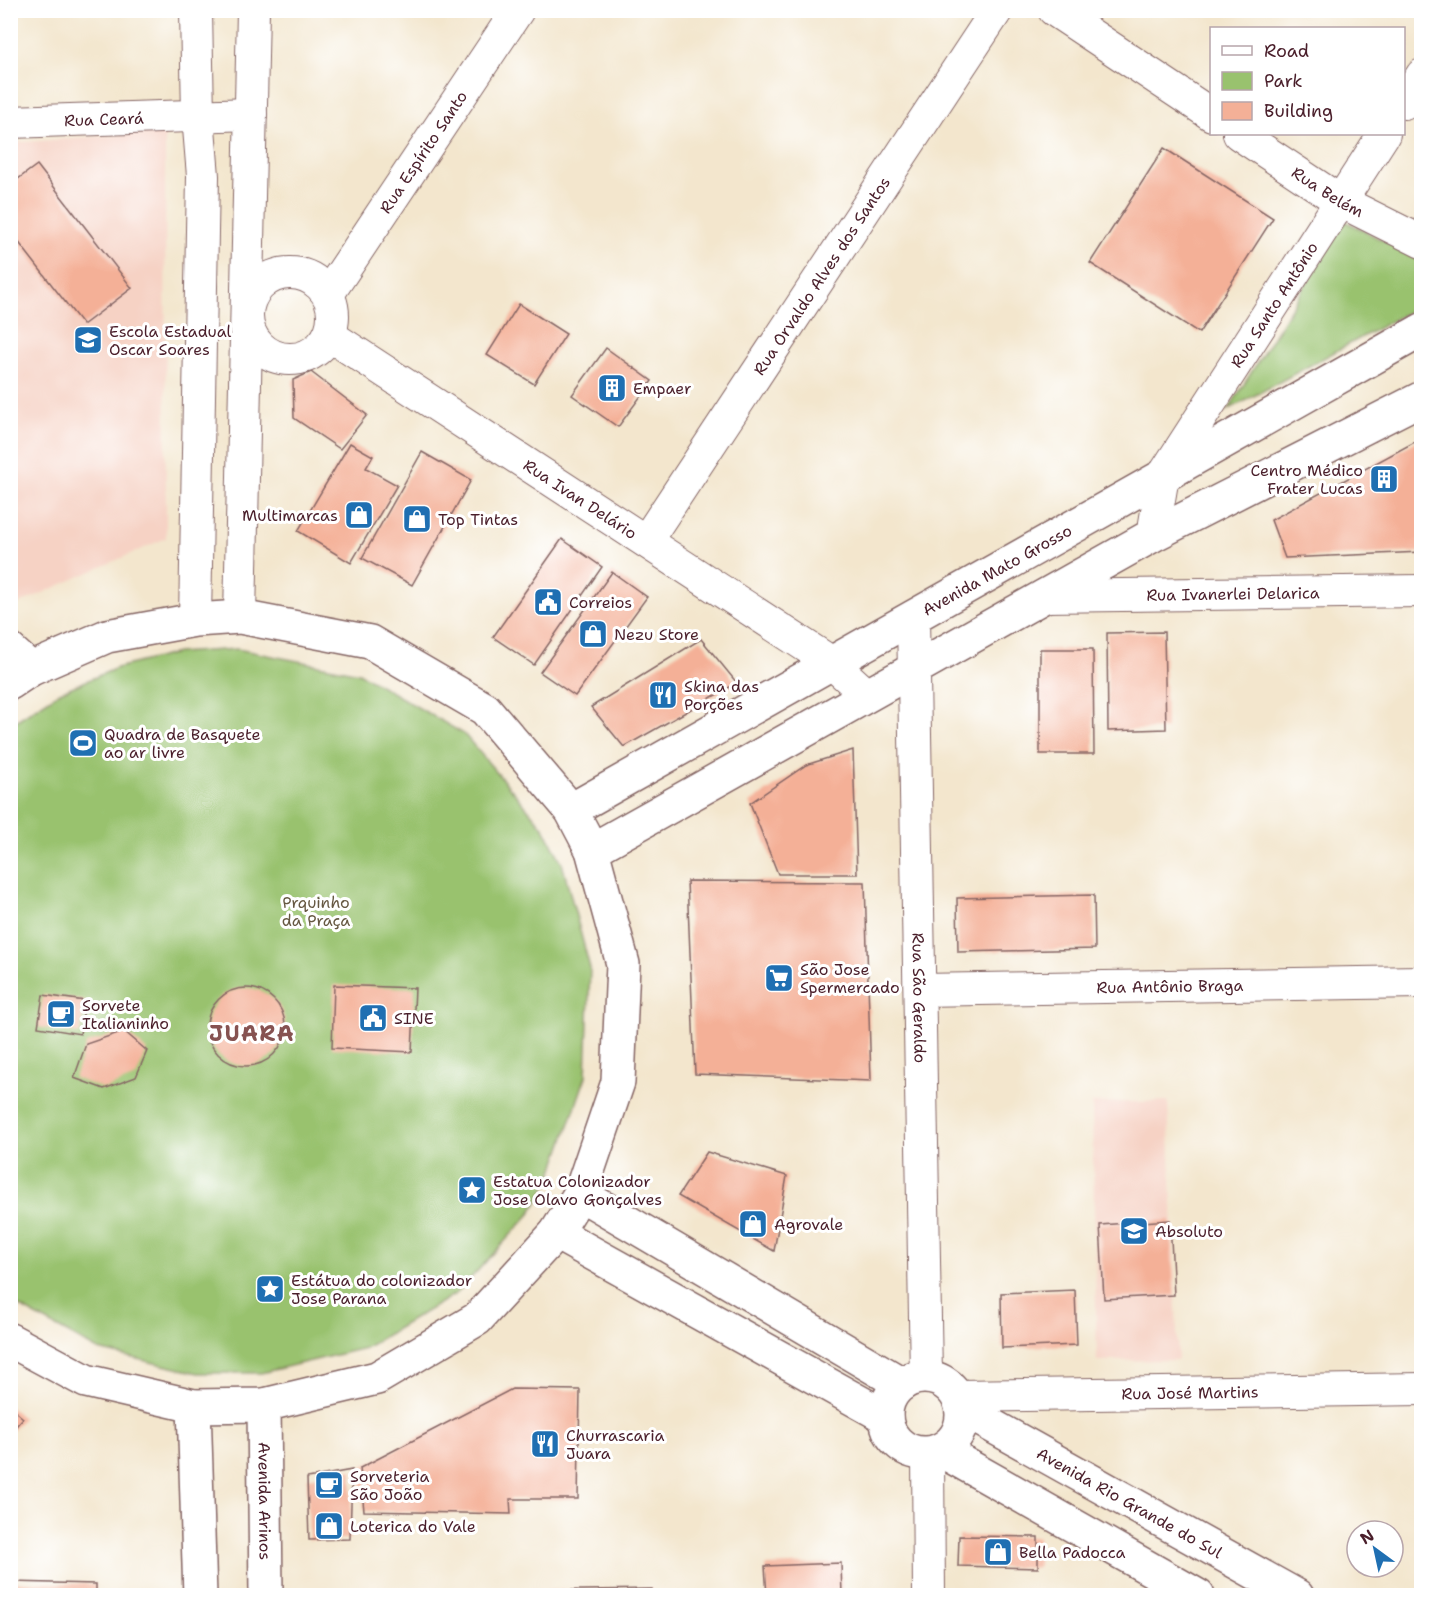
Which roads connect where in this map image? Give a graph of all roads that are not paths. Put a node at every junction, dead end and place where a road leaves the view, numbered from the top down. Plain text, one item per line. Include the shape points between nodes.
1 (196, 10) edge
2 (253, 10) edge
3 (518, 10) edge
4 (997, 10) edge
5 (1054, 10) edge
6 (1422, 75) edge
7 (1405, 101) edge
8 (250, 114) junction
9 (1210, 114) edge
10 (198, 116) junction
11 (10, 122) edge
12 (1241, 135) edge
13 (1383, 135) edge
14 (1340, 201) junction
15 (1422, 242) edge
16 (201, 294) junction
17 (327, 294) junction
18 (247, 316) junction
19 (1422, 330) edge
20 (329, 335) junction
21 (1422, 398) edge
22 (1163, 476) junction
23 (1152, 535) junction
24 (646, 541) junction
25 (1422, 591) edge
26 (1044, 596) junction
27 (240, 616) junction
28 (912, 617) junction
29 (195, 620) junction
30 (832, 663) junction
31 (17, 667) edge
32 (914, 670) junction
33 (867, 695) junction
34 (571, 810) junction
35 (592, 850) junction
36 (1422, 982) edge
37 (920, 990) junction
38 (580, 1194) junction
39 (556, 1233) junction
40 (10, 1340) edge
41 (914, 1381) junction
42 (1422, 1389) edge
43 (960, 1402) junction
44 (264, 1405) junction
45 (194, 1406) junction
46 (886, 1417) junction
47 (934, 1452) junction
48 (200, 1596) edge
49 (266, 1596) edge
50 (929, 1596) edge
51 (1198, 1596) edge
52 (1297, 1596) edge

1 - 10 street
2 - 8 street
3 - 17 street, Rua Espírito Santo
4 - 24 street, Rua Orvaldo Alves dos Santos
5 - 9 street
6 - 7 street
8 - 10 street, Rua Ceará
8 - 18 street
10 - 11 street, Rua Ceará
10 - 16 street via 203,176
12 - 14 street, Rua Belém
13 - 14 street, Rua Santo Antônio
14 - 15 street, Rua Belém
14 - 22 street, Rua Santo Antônio
16 - 18 street
16 - 29 street
17 - 18 street via 308,276 280,274 256,290
17 - 20 street via 333,309
18 - 20 street via 256,343 279,358 307,356 320,348
18 - 27 street
19 - 22 main road, Avenida Mato Grosso
20 - 24 street, Rua Ivan Delário
21 - 23 main road
22 - 23 street
22 - 28 main road, Avenida Mato Grosso
23 - 26 main road
24 - 30 street, Rua Ivan Delário
25 - 26 street, Rua Ivanerlei Delarica
26 - 32 main road
27 - 29 main road
27 - 34 main road via 380,647 485,709
28 - 30 main road, Avenida Mato Grosso
28 - 32 street, Rua São Geraldo
29 - 31 main road via 106,636
30 - 33 street, Rua Ivan Delário
30 - 34 main road, Avenida Mato Grosso
32 - 33 main road
32 - 37 street, Rua São Geraldo
33 - 35 main road
34 - 35 main road
35 - 38 main road via 623,964 618,1082
36 - 37 street, Rua Antônio Braga
37 - 41 street, Rua São Geraldo
38 - 39 main road
38 - 41 main road
39 - 44 main road via 477,1319 377,1378
39 - 46 main road
40 - 45 main road via 86,1382
41 - 43 main road via 939,1380 950,1387
41 - 46 main road via 893,1393
42 - 43 street, Rua José Martins
43 - 47 main road via 962,1422 958,1434 950,1444
43 - 52 main road, Avenida Rio Grande do Sul
44 - 45 main road
44 - 49 main road, Avenida Arinos
45 - 48 main road
46 - 47 main road via 889,1429 904,1448 915,1453
47 - 50 street
47 - 51 main road

